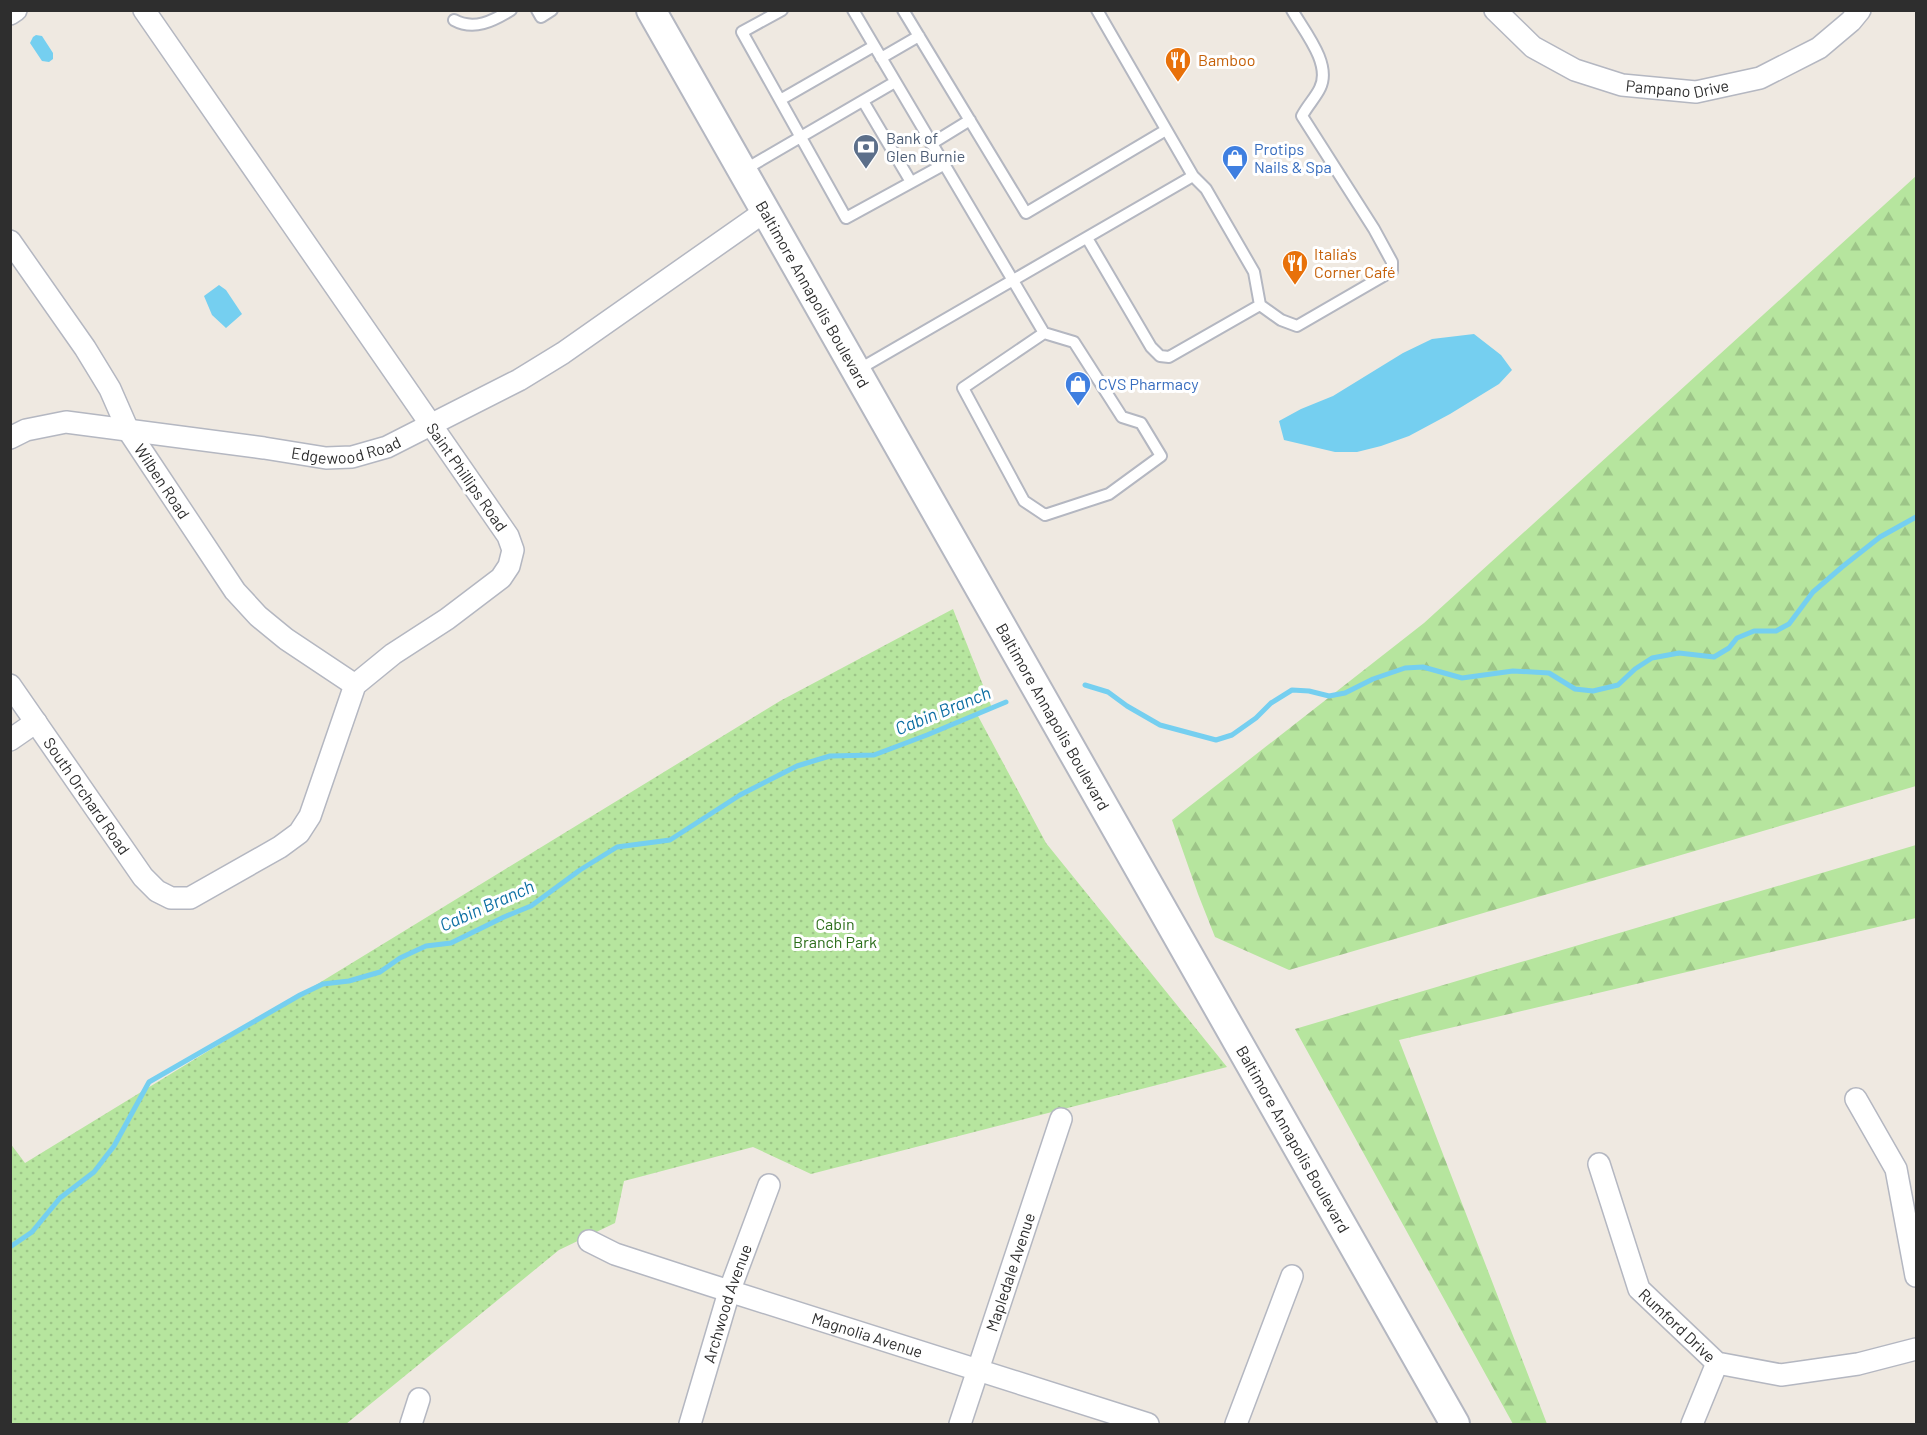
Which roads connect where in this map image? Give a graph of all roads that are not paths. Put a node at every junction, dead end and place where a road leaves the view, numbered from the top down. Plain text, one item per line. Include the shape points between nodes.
1 (16, 10) edge
2 (144, 10) edge
3 (511, 10) edge
4 (537, 10) edge
5 (552, 10) edge
6 (651, 10) edge
7 (782, 10) edge
8 (853, 10) edge
9 (903, 10) edge
10 (1097, 10) edge
11 (1292, 10) edge
12 (1495, 10) edge
13 (1860, 10) edge
14 (10, 14) edge
15 (454, 20) dead end
16 (919, 36) junction
17 (874, 46) junction
18 (881, 58) junction
19 (895, 82) junction
20 (780, 100) junction
21 (863, 101) junction
22 (970, 120) junction
23 (1166, 130) junction
24 (801, 138) junction
25 (931, 144) junction
26 (943, 165) junction
27 (741, 172) junction
28 (1193, 176) junction
29 (911, 182) junction
30 (764, 212) junction
31 (1087, 238) junction
32 (10, 242) edge
33 (1012, 281) junction
34 (1260, 305) junction
35 (1044, 333) junction
36 (856, 371) junction
37 (431, 424) junction
38 (128, 430) junction
39 (10, 438) edge
40 (10, 685) edge
41 (355, 685) junction
42 (36, 722) junction
43 (10, 740) edge
44 (1856, 1099) dead end
45 (1061, 1119) dead end
46 (1599, 1164) dead end
47 (769, 1185) dead end
48 (589, 1241) dead end
49 (1292, 1276) dead end
50 (1917, 1276) edge
51 (729, 1292) junction
52 (1917, 1349) edge
53 (1717, 1363) junction
54 (977, 1371) junction
55 (419, 1399) dead end
56 (411, 1425) edge
57 (690, 1425) edge
58 (960, 1425) edge
59 (1148, 1425) edge
60 (1236, 1425) edge
61 (1455, 1425) edge
62 (1692, 1425) edge

1 - 14 street
2 - 37 street, Saint Phillips Road
3 - 15 lane via 478,24 465,26
4 - 5 lane via 541,16
6 - 27 main road, Baltimore Annapolis Boulevard
7 - 20 lane via 742,32
8 - 17 lane
9 - 16 lane
10 - 23 lane
11 - 34 lane via 1323,62 1320,89 1302,116 1374,229 1392,262 1392,271 1297,326
12 - 13 street, Pampano Drive via 1533,46 1575,70 1622,85 1696,92 1760,78 1819,48
16 - 18 lane
16 - 22 lane
17 - 18 lane
17 - 20 lane
18 - 19 lane
19 - 21 lane
19 - 25 lane
20 - 24 lane
21 - 24 lane
21 - 29 lane
22 - 23 lane via 1026,213
22 - 25 lane
23 - 28 lane
24 - 27 lane
24 - 29 lane via 846,218
25 - 26 lane
26 - 29 lane
26 - 33 lane
27 - 30 main road, Baltimore Annapolis Boulevard
28 - 31 lane
28 - 34 lane via 1206,189 1254,272
30 - 36 main road, Baltimore Annapolis Boulevard
30 - 37 street, Edgewood Road via 563,353
31 - 33 lane
31 - 34 lane via 1160,356 1169,357
32 - 38 street, Wilben Road via 85,348 110,389
33 - 35 lane
33 - 36 lane
35 - 35 lane via 1074,342 1122,417 1141,423 1161,456 1109,494 1045,514 1024,501 963,388
36 - 61 main road, Baltimore Annapolis Boulevard
37 - 38 street, Edgewood Road via 387,447 352,457 326,458
37 - 41 street, Saint Phillips Road via 508,536 513,550 509,566 493,585
38 - 39 street, Edgewood Road via 66,422 26,430
38 - 41 street, Wilben Road via 236,591 258,616
40 - 42 street, South Orchard Road
41 - 42 street, South Orchard Road via 310,816 299,833 190,897 171,898 156,891 143,877
42 - 43 street
44 - 50 street via 1896,1169
45 - 54 street, Mapledale Avenue
46 - 53 street, Rumford Drive via 1639,1289
47 - 51 street, Archwood Avenue
48 - 51 street, Magnolia Avenue via 615,1254
49 - 60 street
51 - 54 street, Magnolia Avenue
51 - 57 street, Archwood Avenue
52 - 53 street, Rumford Drive via 1858,1364 1781,1375
53 - 62 street
54 - 58 street, Mapledale Avenue
54 - 59 street, Magnolia Avenue
55 - 56 street

